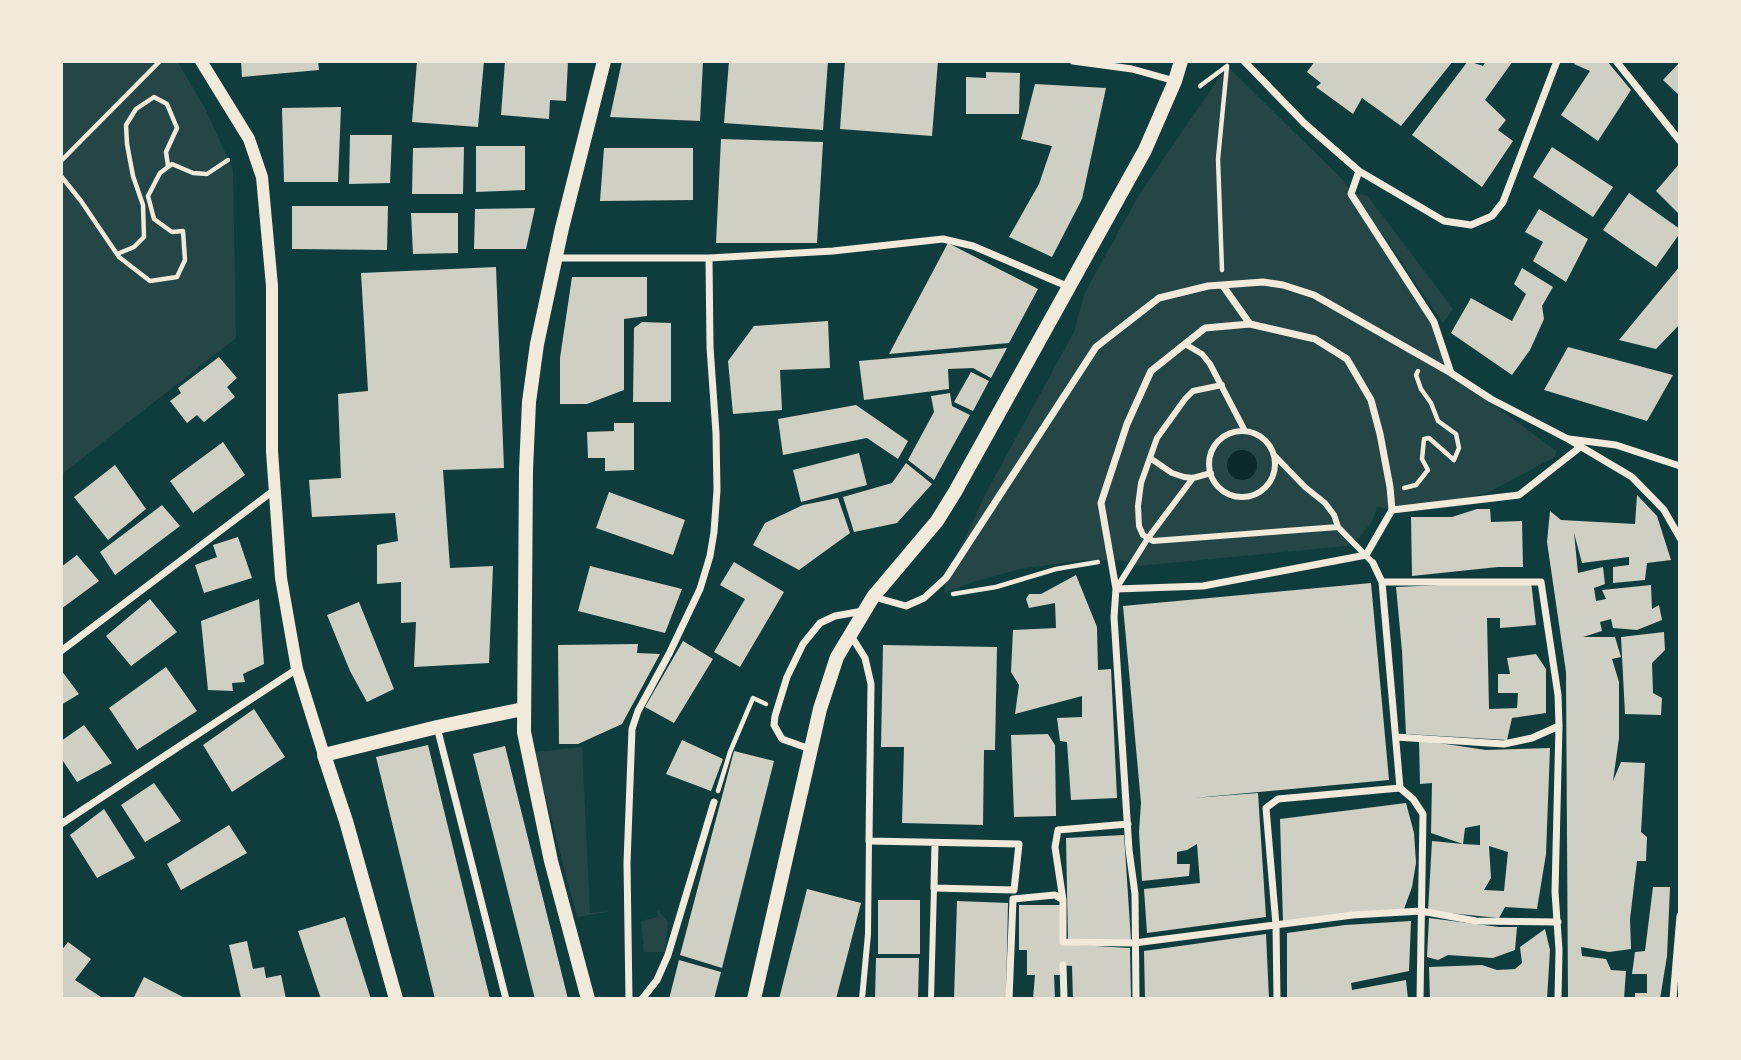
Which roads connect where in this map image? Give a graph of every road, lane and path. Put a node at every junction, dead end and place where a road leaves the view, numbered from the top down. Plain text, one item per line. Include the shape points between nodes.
1 (160, 61) edge
2 (201, 61) edge
3 (604, 61) edge
4 (1073, 61) edge
5 (1181, 61) edge
6 (1244, 61) edge
7 (1558, 61) edge
8 (1616, 61) edge
9 (1175, 81) junction
10 (1200, 86) dead end
11 (1680, 141) edge
12 (228, 160) dead end
13 (61, 161) edge
14 (168, 167) junction
15 (1359, 171) junction
16 (61, 176) edge
17 (117, 254) junction
18 (555, 258) junction
19 (709, 258) junction
20 (1223, 286) junction
21 (1070, 288) junction
22 (1250, 324) junction
23 (1185, 344) junction
24 (1424, 358) junction
25 (1451, 373) junction
26 (1222, 385) junction
27 (1245, 431) junction
28 (1568, 439) junction
29 (1579, 447) junction
30 (1274, 455) junction
31 (1150, 458) junction
32 (1680, 466) edge
33 (1211, 473) junction
34 (1194, 478) junction
35 (273, 491) junction
36 (1391, 491) junction
37 (1392, 510) junction
38 (1338, 527) junction
39 (1148, 538) junction
40 (1680, 538) edge
41 (1366, 555) junction
42 (1111, 560) junction
43 (1373, 563) joint
44 (1382, 582) junction
45 (1116, 589) junction
46 (873, 597) junction
47 (924, 598) junction
48 (864, 610) junction
49 (850, 634) junction
50 (61, 650) edge
51 (297, 669) junction
52 (523, 709) junction
53 (777, 709) junction
54 (1559, 726) junction
55 (437, 727) junction
56 (1396, 737) junction
57 (811, 749) junction
58 (324, 755) junction
59 (1400, 788) junction
60 (714, 802) joint
61 (61, 824) edge
62 (1128, 824) junction
63 (869, 841) junction
64 (935, 843) junction
65 (934, 888) junction
66 (1063, 900) junction
67 (1421, 911) junction
68 (1680, 916) edge
69 (1558, 922) junction
70 (1276, 925) junction
71 (1134, 943) junction
72 (1063, 965) dead end
73 (396, 999) edge
74 (506, 999) edge
75 (588, 999) edge
76 (629, 999) edge
77 (642, 999) edge
78 (754, 999) edge
79 (862, 999) edge
80 (931, 999) edge
81 (1009, 999) edge
82 (1064, 999) edge
83 (1136, 999) edge
84 (1277, 999) edge
85 (1420, 999) edge
86 (1558, 999) edge
87 (1673, 999) edge

1 - 13 path
2 - 35 street via 249,139 262,177 273,309
3 - 18 main road
4 - 9 street via 1132,69
5 - 9 main road
6 - 15 street via 1265,86
7 - 15 street via 1503,202 1492,216 1471,225 1444,221
8 - 11 street
9 - 21 main road via 1145,150
10 - 20 path via 1227,66 1217,159
12 - 14 path via 207,174 172,164
14 - 17 path via 148,196 154,219 172,232 183,232 185,260 177,276 150,281
14 - 17 path via 166,152 177,128 167,104 154,97 136,109 126,125 133,176 143,205 144,237
15 - 25 street via 1352,194 1434,322
16 - 17 path
18 - 19 street
18 - 52 main road via 529,402
19 - 21 street via 951,240
19 - 76 street via 715,520 707,569 632,729 627,863
20 - 22 street
20 - 24 street via 1263,282 1314,295
20 - 47 street via 1159,298 1096,346 946,578
21 - 46 main road via 942,514
22 - 23 street via 1205,328
22 - 36 street via 1315,339 1347,359 1371,400
23 - 26 street via 1202,354
23 - 42 street via 1151,371 1127,424 1101,503
24 - 25 street
24 - 36 path via 1416,375 1421,389 1438,421 1456,434 1459,447 1454,460 1429,438 1424,439 1422,459 1428,470 1416,485
25 - 28 street
26 - 27 street
26 - 31 street via 1194,391 1185,399 1157,438
27 - 30 street via 1263,439
27 - 33 street via 1234,432 1216,444
28 - 29 street
28 - 32 street via 1616,445
29 - 37 street via 1519,495
29 - 40 street via 1632,477 1664,510
30 - 33 street via 1273,477 1267,487 1247,498 1226,493
30 - 38 street via 1325,503
31 - 34 street via 1172,473
31 - 39 street via 1138,506 1139,526
33 - 34 street
34 - 39 street
35 - 50 street
35 - 51 street via 282,586
36 - 37 street
37 - 41 street
38 - 39 street
38 - 41 street
39 - 45 street
41 - 43 street
41 - 45 street via 1203,586
42 - 45 street
42 - 47 path via 1056,569 996,587
43 - 44 street
44 - 54 street via 1541,582
44 - 56 street
45 - 62 street
46 - 47 street via 906,606
46 - 48 main road
48 - 49 main road
48 - 53 street via 835,615 813,629 790,668
49 - 57 main road via 827,681
49 - 63 street via 865,658 871,684
51 - 58 street
51 - 61 street
52 - 55 main road
52 - 75 main road via 525,745
53 - 57 street via 774,726 782,739
53 - 60 path via 753,698
54 - 56 street via 1522,742 1504,744
54 - 69 street
55 - 58 main road
55 - 74 street
56 - 59 street
57 - 78 main road
58 - 73 main road
59 - 67 street via 1423,814
59 - 70 street via 1278,799 1266,808
60 - 77 street via 668,955
62 - 66 street via 1058,830 1055,846
62 - 71 street
63 - 64 street
63 - 79 street
64 - 65 street
64 - 65 street via 1019,844 1014,890
65 - 80 street
66 - 71 street via 1063,943
66 - 81 street via 1055,895 1013,898
67 - 69 street via 1476,921
67 - 70 street
67 - 85 street
68 - 87 street
69 - 86 street
70 - 71 street
70 - 84 street
71 - 83 street
72 - 82 street

